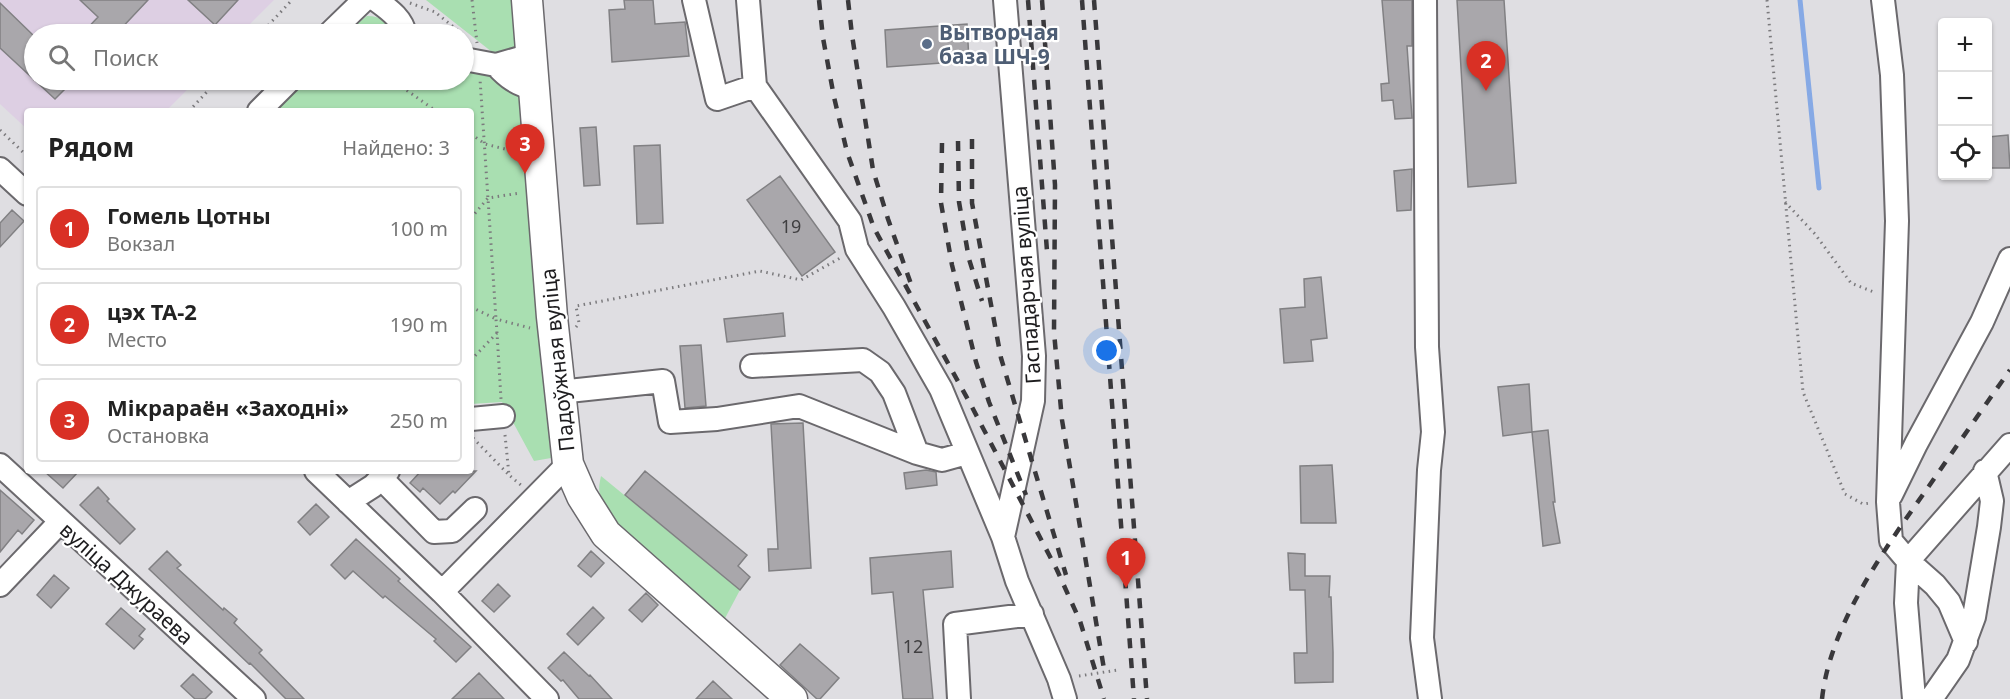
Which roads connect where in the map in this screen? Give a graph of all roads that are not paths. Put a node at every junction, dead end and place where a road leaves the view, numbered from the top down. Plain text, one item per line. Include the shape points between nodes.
1 (364, 0) edge
2 (376, 0) edge
3 (527, 0) edge
4 (694, 0) edge
5 (748, 0) edge
6 (1005, 0) edge
7 (1425, 0) edge
8 (1883, 0) edge
9 (339, 24) edge
10 (402, 24) edge
11 (531, 55) junction
12 (479, 62) edge
13 (755, 86) junction
14 (534, 88) junction
15 (280, 90) edge
16 (262, 108) edge
17 (3, 178) edge
18 (24, 192) edge
19 (2010, 259) edge
20 (752, 366) dead end
21 (559, 392) junction
22 (503, 416) dead end
23 (474, 419) edge
24 (2010, 445) edge
25 (917, 453) junction
26 (967, 453) junction
27 (568, 464) junction
28 (0, 465) edge
29 (1985, 471) junction
30 (319, 474) edge
31 (385, 475) edge
32 (348, 502) junction
33 (1888, 502) junction
34 (475, 509) dead end
35 (60, 522) junction
36 (1002, 537) junction
37 (1908, 561) junction
38 (0, 585) edge
39 (442, 592) junction
40 (1032, 614) junction
41 (1966, 642) junction
42 (1062, 689) edge
43 (254, 699) edge
44 (548, 699) edge
45 (792, 699) edge
46 (959, 699) edge
47 (1430, 699) edge
48 (1914, 699) edge
49 (1931, 699) edge

1 - 9 street
2 - 10 street
3 - 11 main road, Падоўжная вуліца
4 - 13 street via 717,99
5 - 13 street
6 - 36 street, Гаспадарчая вуліца via 1034,356 1033,401
7 - 47 street via 1427,347 1433,432 1422,638
8 - 33 street via 1893,86 1897,220
11 - 12 street
11 - 14 main road, Падоўжная вуліца
12 - 14 street via 522,86
13 - 26 street via 850,221 857,249 941,389
14 - 21 main road, Падоўжная вуліца
15 - 16 street
17 - 18 street
19 - 33 street via 1982,322
20 - 25 street via 863,360 880,372 894,393
21 - 25 street via 663,381 670,422 799,406
21 - 27 main road, Падоўжная вуліца
22 - 23 street
24 - 29 street
25 - 26 street via 942,460
26 - 36 street
27 - 39 street
27 - 45 main road, Падоўжная вуліца via 606,534
28 - 35 street, вуліца Джураева
29 - 37 street
29 - 41 street via 1992,501 1974,616
30 - 32 street
31 - 32 street
31 - 34 street via 434,532 452,531
32 - 39 street
33 - 37 street via 1891,541
35 - 38 street
35 - 43 street, вуліца Джураева
36 - 40 street
37 - 41 street via 1950,602
37 - 48 street via 1906,603
39 - 44 street
40 - 42 street
40 - 46 street via 955,624
41 - 49 street

